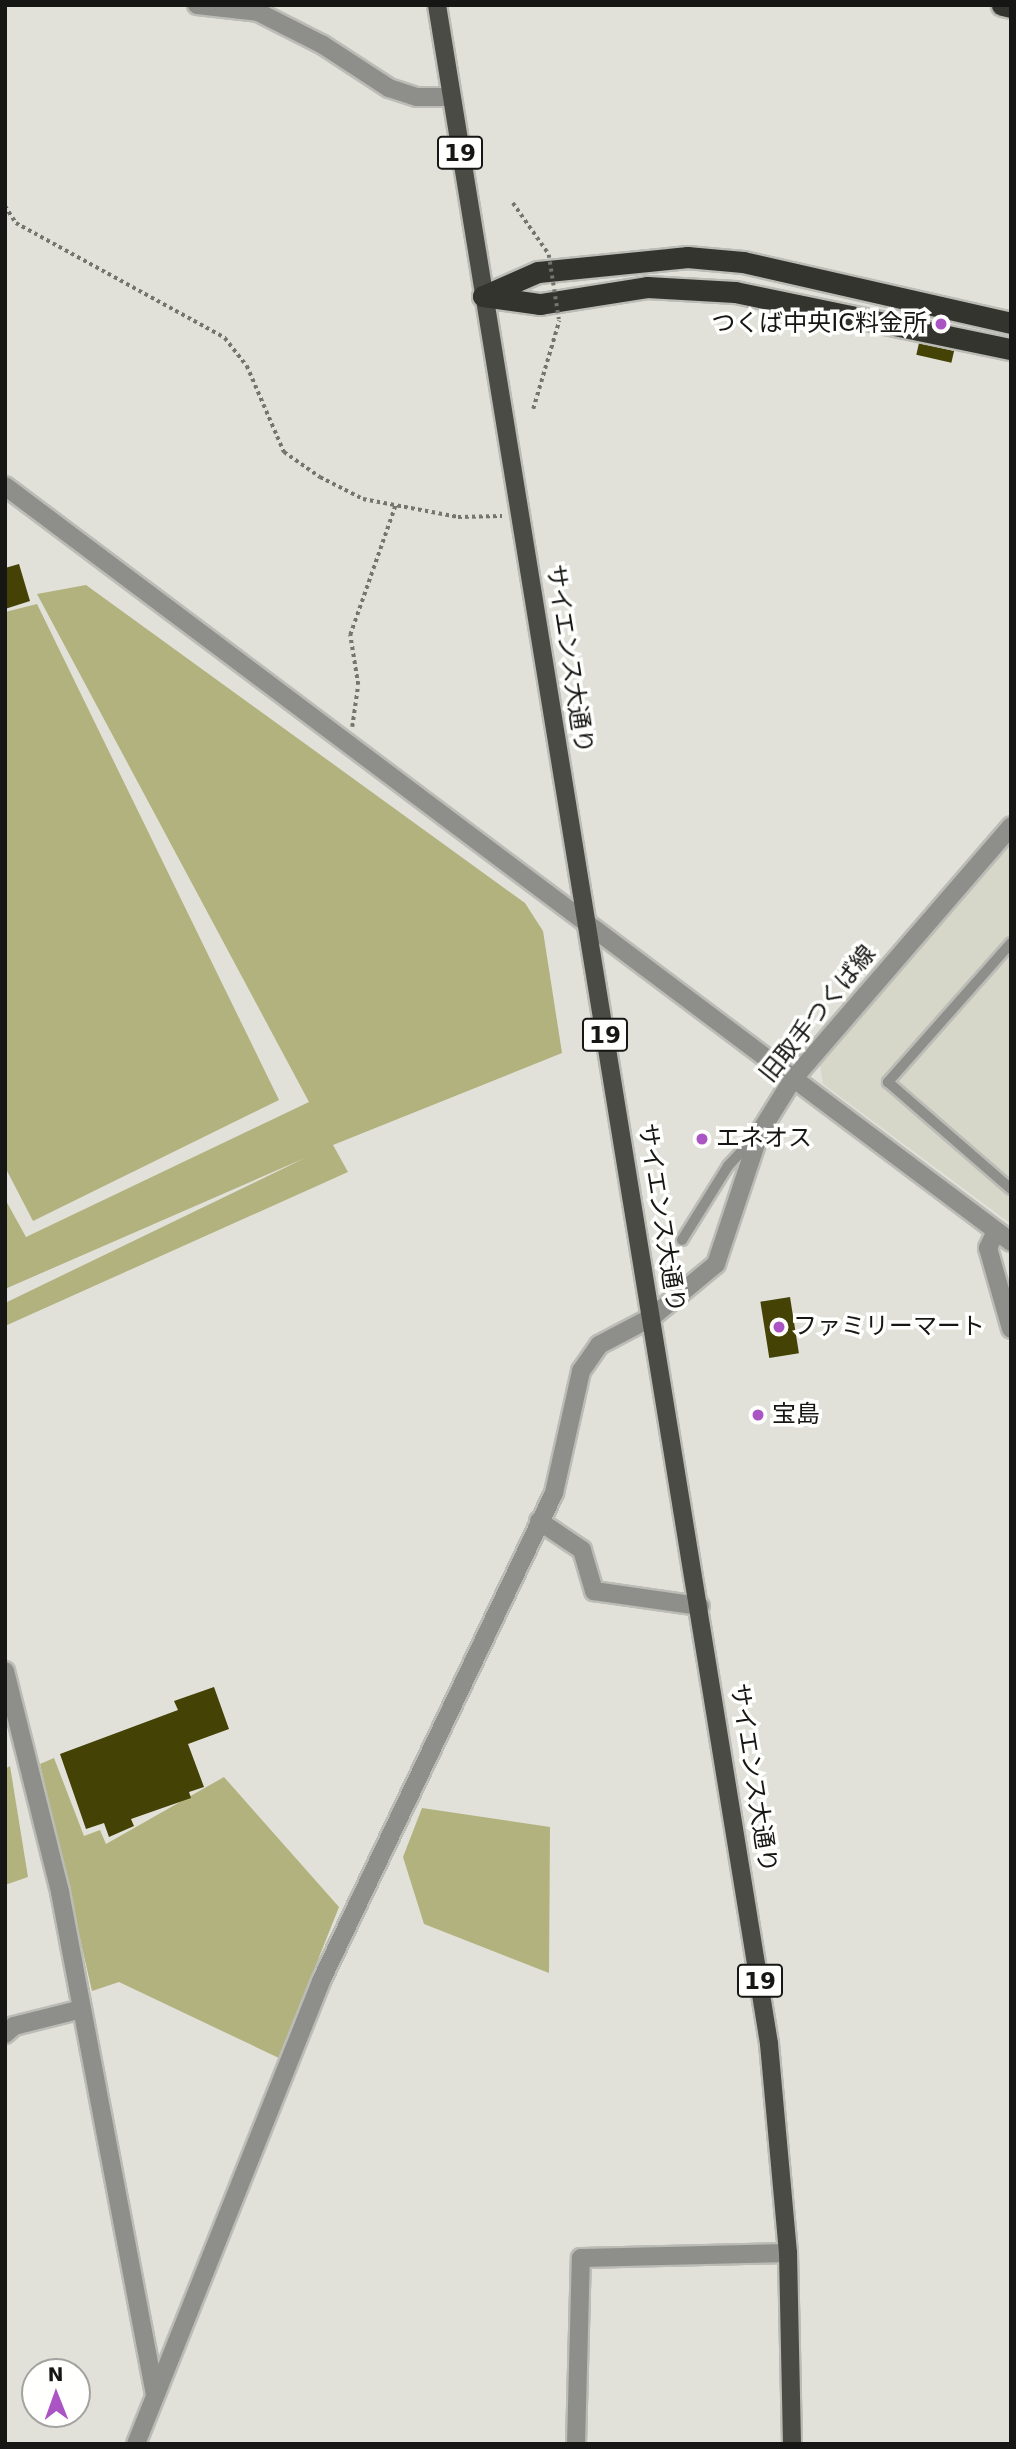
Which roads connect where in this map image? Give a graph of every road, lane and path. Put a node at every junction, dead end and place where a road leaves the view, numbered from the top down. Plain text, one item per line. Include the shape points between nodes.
1 (197, 5) edge
2 (437, 5) edge
3 (1002, 5) edge
4 (1011, 7) edge
5 (451, 97) junction
6 (513, 203) dead end
7 (5, 206) edge
8 (483, 296) junction
9 (1011, 323) edge
10 (1011, 349) edge
11 (533, 410) dead end
12 (5, 486) edge
13 (396, 504) junction
14 (521, 516) junction
15 (349, 747) junction
16 (1011, 826) edge
17 (586, 922) junction
18 (1011, 943) edge
19 (793, 1079) junction
20 (760, 1132) junction
21 (1011, 1189) edge
22 (1004, 1237) edge
23 (682, 1240) dead end
24 (652, 1317) junction
25 (1011, 1329) edge
26 (539, 1521) junction
27 (700, 1606) junction
28 (5, 1671) edge
29 (82, 2009) junction
30 (5, 2034) edge
31 (788, 2253) junction
32 (155, 2395) junction
33 (136, 2444) edge
34 (576, 2444) edge
35 (792, 2444) edge

1 - 5 street via 258,12 323,45 389,88 421,98
2 - 5 main road, サイエンス大通り / 19
3 - 4 highway
5 - 8 main road, サイエンス大通り / 19
6 - 11 path, bridge via 549,255 559,319
7 - 13 path via 16,222 225,338 247,366 284,452 363,499
8 - 9 highway via 538,272 687,257 743,262
8 - 10 highway via 540,304 647,287 735,292
8 - 14 main road, サイエンス大通り / 19
12 - 15 street
13 - 14 path via 458,517
13 - 15 path via 350,635 358,685
14 - 17 main road, サイエンス大通り / 19
15 - 17 street
16 - 19 street, 旧取手つくば線
17 - 19 street
17 - 24 main road, サイエンス大通り / 19
18 - 21 lane via 888,1082
19 - 20 street, 旧取手つくば線
19 - 22 street
20 - 23 lane via 728,1166
20 - 24 street, 旧取手つくば線 via 716,1264
22 - 25 street via 988,1248
24 - 26 street, 旧取手つくば線 via 600,1345 581,1371 554,1493
24 - 27 main road, サイエンス大通り / 19
26 - 27 street via 582,1550 594,1591
26 - 32 street, 旧取手つくば線 via 321,1981
27 - 31 main road, サイエンス大通り / 19 via 769,2043
28 - 29 street
29 - 30 street via 14,2026
29 - 32 street
31 - 34 street via 581,2258
31 - 35 main road, サイエンス大通り / 19
32 - 33 street, 旧取手つくば線

